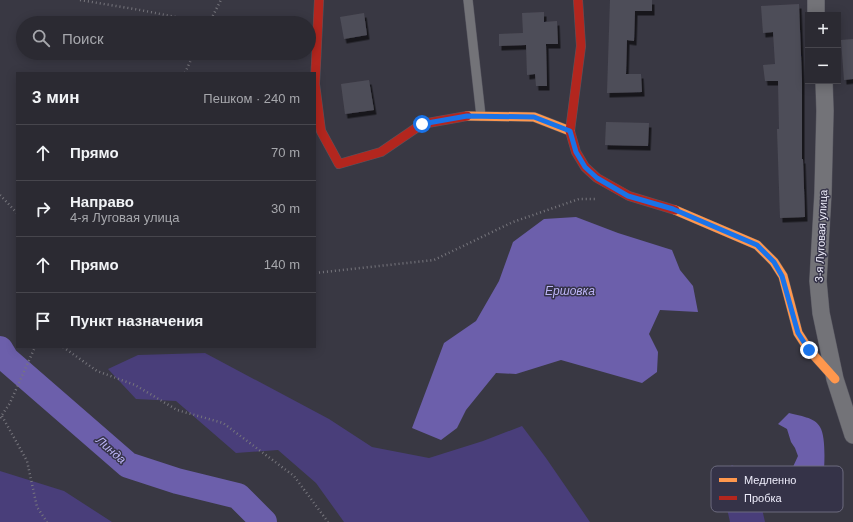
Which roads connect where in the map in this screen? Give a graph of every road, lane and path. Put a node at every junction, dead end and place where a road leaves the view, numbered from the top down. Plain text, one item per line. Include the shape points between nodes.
1 (80, 0) edge
2 (220, 0) edge
3 (319, 0) edge
4 (468, 0) edge
5 (578, 0) edge
6 (816, 0) edge
7 (816, 12) edge
8 (170, 16) edge
9 (212, 16) edge
10 (191, 60) edge
11 (185, 72) edge
12 (316, 72) edge
13 (824, 84) edge
14 (316, 92) edge
15 (480, 116) junction
16 (570, 131) junction
17 (0, 195) edge
18 (602, 200) dead end
19 (16, 212) edge
20 (316, 273) edge
21 (35, 348) edge
22 (64, 348) edge
23 (834, 379) junction
24 (1, 417) edge
25 (853, 435) edge
26 (48, 522) edge
27 (328, 522) edge

1 - 8 path
2 - 9 path
3 - 12 street
4 - 15 lane
5 - 16 street via 581,46
6 - 7 street
10 - 11 path
13 - 23 street, 3-я Луговая улица via 824,171 818,281 821,313
14 - 15 street via 321,131 339,164 381,152 422,124
15 - 16 street via 534,117
16 - 23 street via 576,152 585,167 597,178 628,196 673,209 757,245 774,262 782,276 798,333
17 - 19 path
18 - 20 path via 579,199 514,222 434,260
21 - 24 path
22 - 27 path via 97,371 135,385 177,410 223,424 294,476
23 - 25 street, 3-я Луговая улица
24 - 26 path via 27,461 37,508

